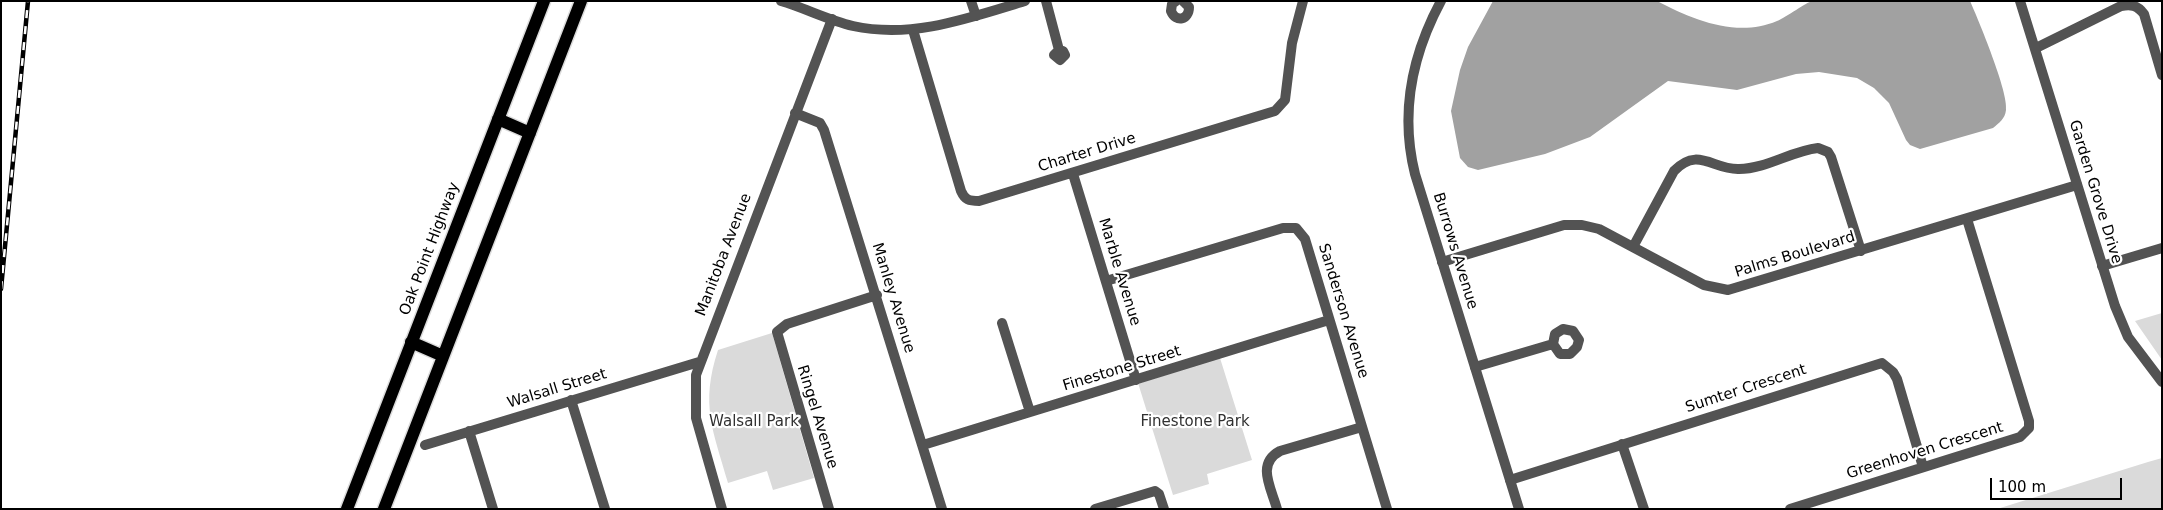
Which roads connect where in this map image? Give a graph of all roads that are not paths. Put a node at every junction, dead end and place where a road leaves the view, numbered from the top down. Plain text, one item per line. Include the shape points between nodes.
1 (544, 1) edge
2 (581, 1) edge
3 (780, 1) edge
4 (971, 1) edge
5 (1025, 1) edge
6 (1046, 1) edge
7 (1175, 1) edge
8 (1183, 1) edge
9 (1303, 1) edge
10 (1441, 1) edge
11 (2020, 1) edge
12 (976, 16) junction
13 (832, 19) junction
14 (914, 30) junction
15 (2036, 48) junction
16 (1059, 50) dead end
17 (2162, 75) edge
18 (795, 113) junction
19 (498, 119) junction
20 (530, 133) junction
21 (1073, 174) junction
22 (2077, 185) junction
23 (1967, 219) junction
24 (1634, 247) junction
25 (2162, 248) edge
26 (1860, 251) junction
27 (1442, 262) junction
28 (2102, 266) junction
29 (1106, 281) junction
30 (877, 295) junction
31 (1330, 320) junction
32 (1002, 323) dead end
33 (411, 342) junction
34 (1552, 344) dead end
35 (443, 356) junction
36 (699, 362) junction
37 (1475, 367) junction
38 (1136, 380) junction
39 (2162, 382) edge
40 (572, 400) junction
41 (1030, 412) junction
42 (1362, 427) junction
43 (470, 431) junction
44 (1622, 444) junction
45 (425, 445) dead end
46 (923, 445) junction
47 (1923, 467) junction
48 (1510, 480) junction
49 (346, 509) edge
50 (384, 509) edge
51 (493, 509) edge
52 (605, 509) edge
53 (722, 509) edge
54 (829, 509) edge
55 (942, 509) edge
56 (1095, 509) edge
57 (1164, 509) edge
58 (1278, 509) edge
59 (1387, 509) edge
60 (1519, 509) edge
61 (1644, 509) edge
62 (1790, 509) edge

1 - 19 main road, Oak Point Highway
2 - 20 main road
3 - 13 street
4 - 12 street
5 - 12 street
6 - 16 street
7 - 8 street via 1171,14 1182,19 1189,10
9 - 21 street, Charter Drive via 1292,43 1285,100 1275,111
10 - 27 street, Burrows Avenue via 1416,58 1408,105 1408,132 1413,167
11 - 15 street, Garden Grove Drive
12 - 14 street
13 - 14 street via 854,26
13 - 18 street, Manitoba Avenue
14 - 21 street, Charter Drive via 964,197 979,201
15 - 17 street via 2130,4 2144,14
15 - 22 street, Garden Grove Drive
18 - 30 street, Manley Avenue via 820,123 824,130
18 - 36 street, Manitoba Avenue
19 - 20 main road
19 - 33 main road, Oak Point Highway
20 - 35 main road
21 - 29 street, Marble Avenue
22 - 23 street, Palms Boulevard
22 - 28 street, Garden Grove Drive
23 - 26 street, Palms Boulevard
23 - 47 street, Greenhoven Crescent via 2029,428 2020,437
24 - 26 street, Palms Boulevard via 1704,285 1728,290
24 - 26 street via 1679,166 1699,159 1740,170 1818,148 1831,157
24 - 27 street, Palms Boulevard via 1599,229 1564,225
25 - 28 street
27 - 37 street, Burrows Avenue
28 - 39 street, Garden Grove Drive via 2128,337
29 - 31 street, Sanderson Avenue via 1290,227 1296,228 1305,239
29 - 38 street, Marble Avenue
30 - 46 street, Manley Avenue
30 - 54 street, Ringel Avenue via 787,324 777,332
31 - 38 street, Finestone Street
31 - 42 street, Sanderson Avenue
32 - 41 street
33 - 35 main road
33 - 49 main road, Oak Point Highway
34 - 37 street
35 - 50 main road
36 - 40 street, Walsall Street
36 - 53 street, Manitoba Avenue via 694,388 696,418
37 - 48 street, Burrows Avenue
38 - 41 street, Finestone Street
40 - 43 street, Walsall Street
40 - 52 street
41 - 46 street, Finestone Street
42 - 58 street via 1280,450 1271,456 1266,466
42 - 59 street, Sanderson Avenue
43 - 45 street, Walsall Street
43 - 51 street
44 - 47 street, Sumter Crescent via 1882,364 1897,379
44 - 48 street, Sumter Crescent
44 - 61 street
46 - 55 street, Manley Avenue
47 - 62 street, Greenhoven Crescent
48 - 60 street, Burrows Avenue
56 - 57 street via 1155,491

